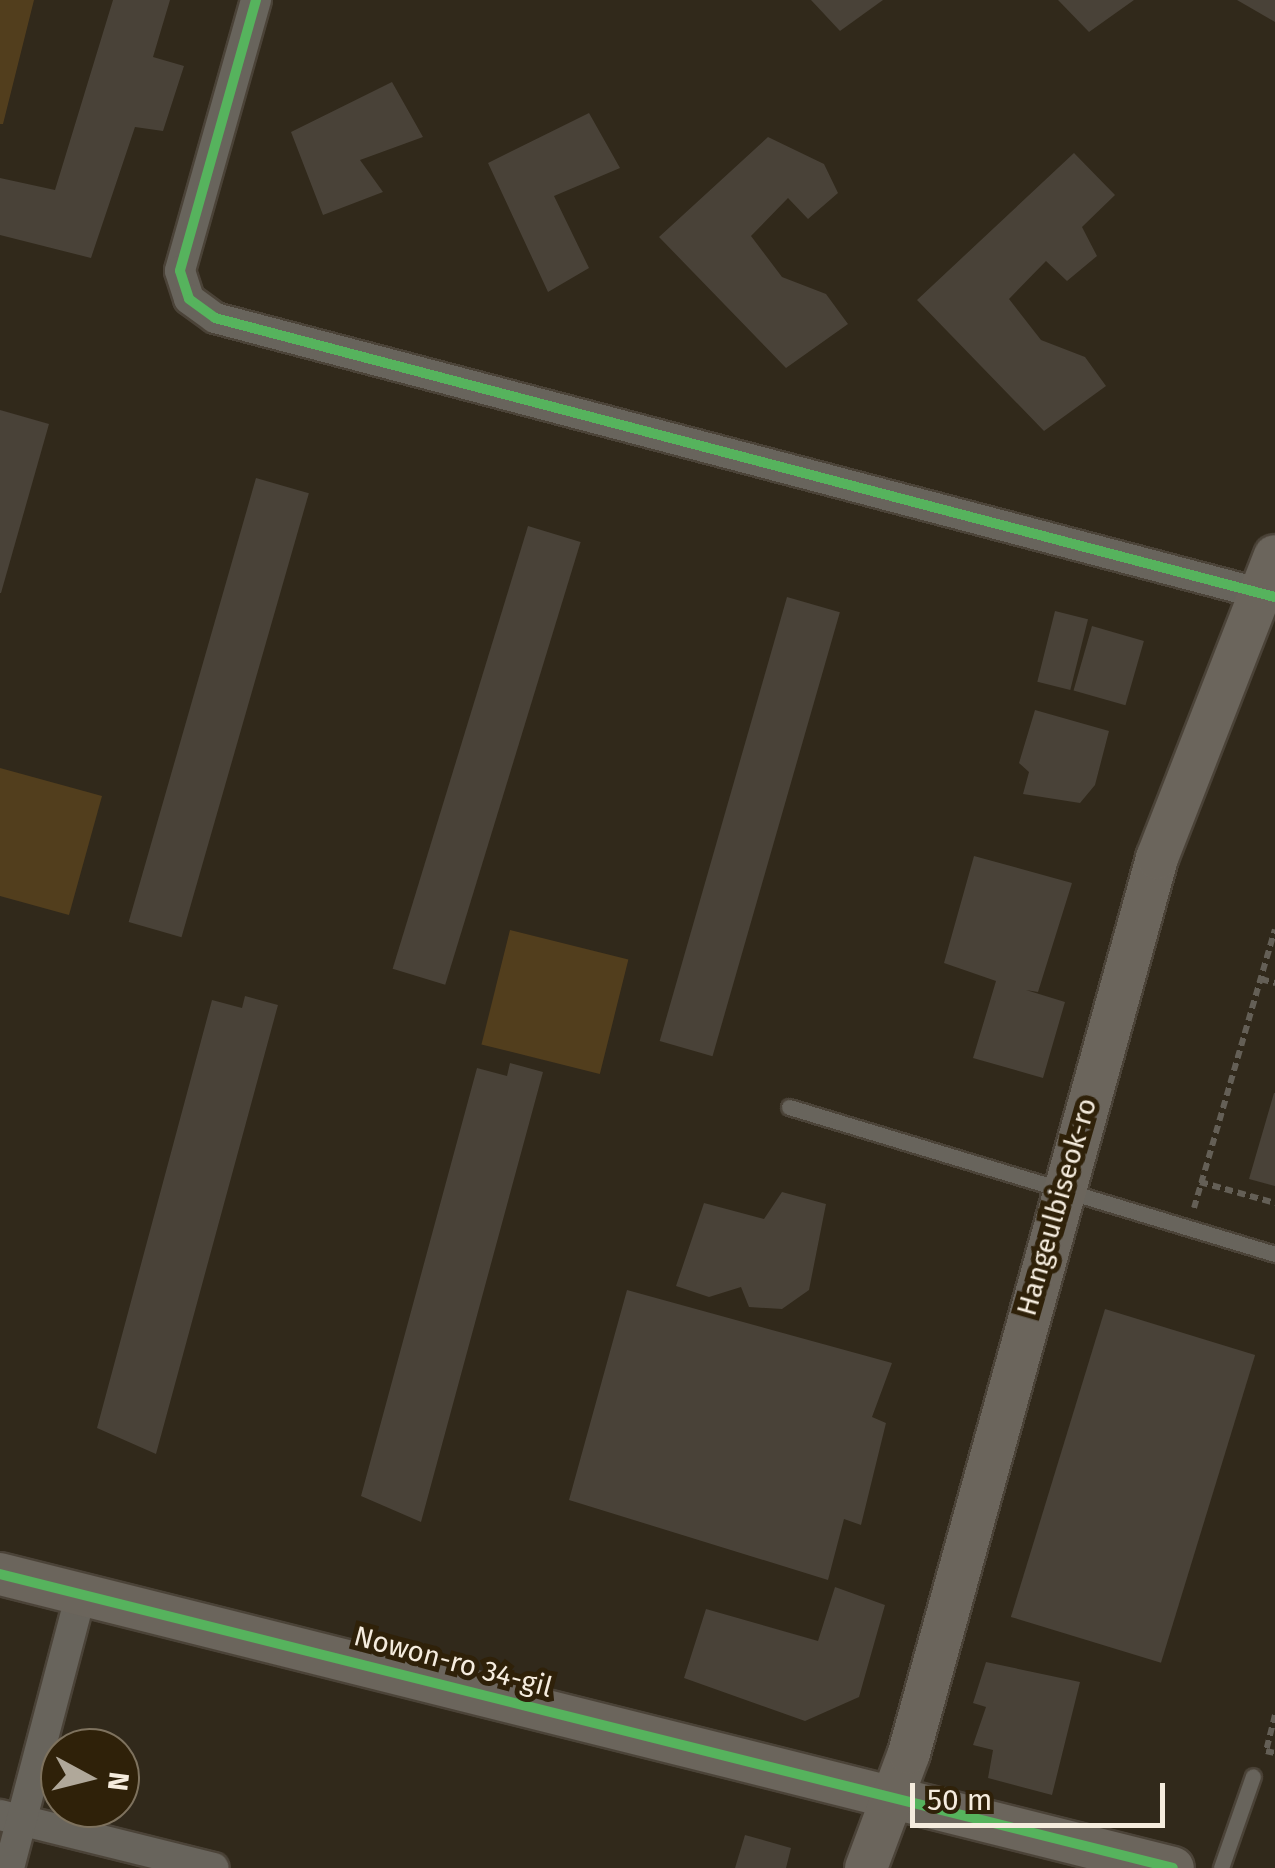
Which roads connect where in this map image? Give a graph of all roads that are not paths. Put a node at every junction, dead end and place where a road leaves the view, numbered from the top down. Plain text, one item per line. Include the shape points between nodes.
1 (256, 0) edge
2 (1268, 582) edge
3 (789, 1107) dead end
4 (1060, 1193) junction
5 (1275, 1254) edge
6 (0, 1574) edge
7 (81, 1592) junction
8 (1253, 1776) dead end
9 (894, 1799) junction
10 (11, 1817) edge
11 (9, 1868) edge
12 (214, 1868) edge
13 (866, 1868) edge
14 (1173, 1868) edge
15 (1221, 1868) edge

1 - 2 street via 180,271 189,298 215,318
2 - 4 main road, Hangeulbiseok-ro via 1156,858
3 - 4 lane
4 - 5 lane
4 - 9 main road, Hangeulbiseok-ro
6 - 7 main road, Nowon-ro 34-gil
7 - 9 main road, Nowon-ro 34-gil
7 - 10 street
8 - 15 lane
9 - 13 main road, Hangeulbiseok-ro
9 - 14 main road, Nowon-ro 34-gil
10 - 11 street
10 - 12 street

